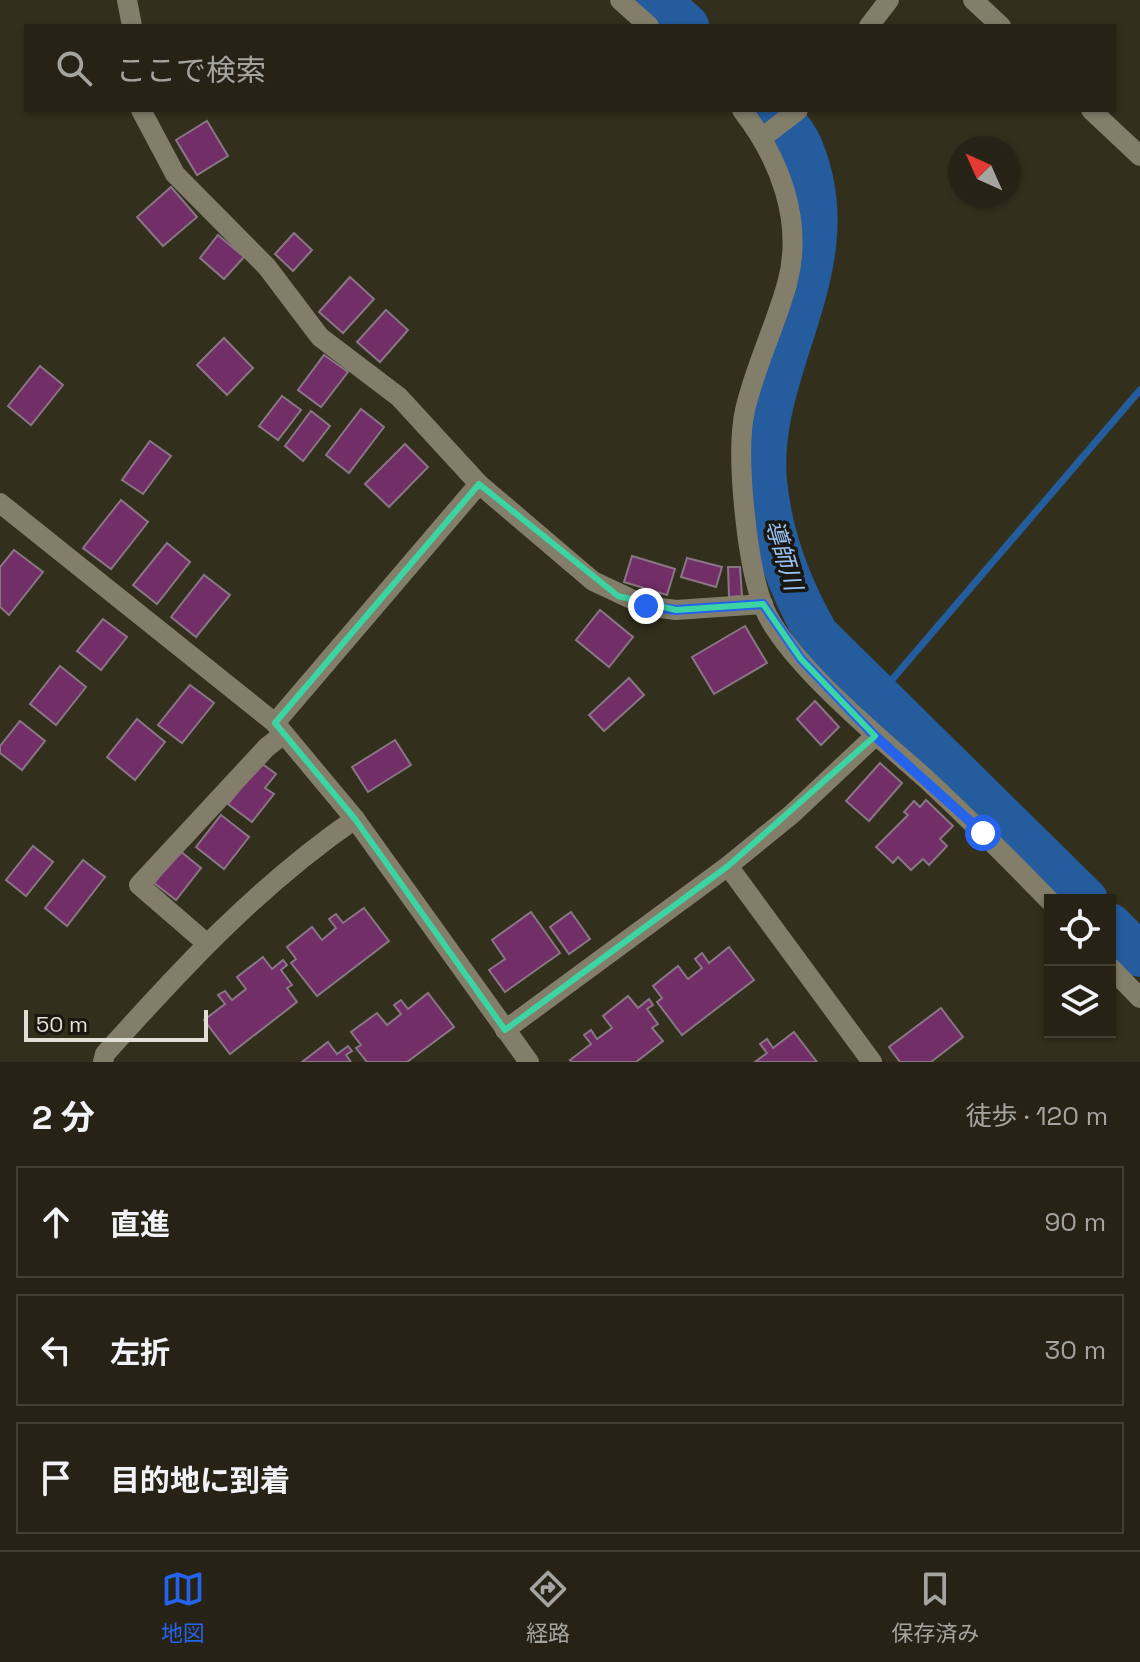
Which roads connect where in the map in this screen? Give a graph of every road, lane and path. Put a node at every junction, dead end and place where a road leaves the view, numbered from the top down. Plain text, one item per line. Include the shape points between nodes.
1 (127, 0) edge
2 (620, 0) edge
3 (889, 0) edge
4 (973, 0) edge
5 (132, 24) edge
6 (647, 24) edge
7 (871, 24) edge
8 (999, 24) edge
9 (142, 112) edge
10 (744, 112) edge
11 (795, 112) edge
12 (1093, 112) edge
13 (763, 137) junction
14 (1140, 156) edge
15 (479, 484) junction
16 (0, 503) edge
17 (763, 604) junction
18 (279, 729) junction
19 (875, 736) junction
20 (355, 819) junction
21 (728, 866) junction
22 (1044, 895) edge
23 (205, 942) junction
24 (1116, 973) edge
25 (1140, 998) edge
26 (505, 1030) junction
27 (103, 1062) edge
28 (529, 1062) edge
29 (872, 1062) edge

1 - 5 street
2 - 6 street
3 - 7 street
4 - 8 street
9 - 15 street via 175,174 267,267 320,337 399,397
10 - 13 street
11 - 13 street
12 - 14 street
13 - 17 street via 792,210 792,250 787,283 744,413 746,517
15 - 17 street via 593,581 618,596 676,610
15 - 18 street
16 - 18 street
17 - 19 street via 801,659
18 - 20 street
18 - 23 street via 139,885
19 - 21 street
19 - 22 street
20 - 23 street via 308,851
20 - 26 street
21 - 26 street
21 - 29 street
23 - 27 street
24 - 25 street
26 - 28 street

